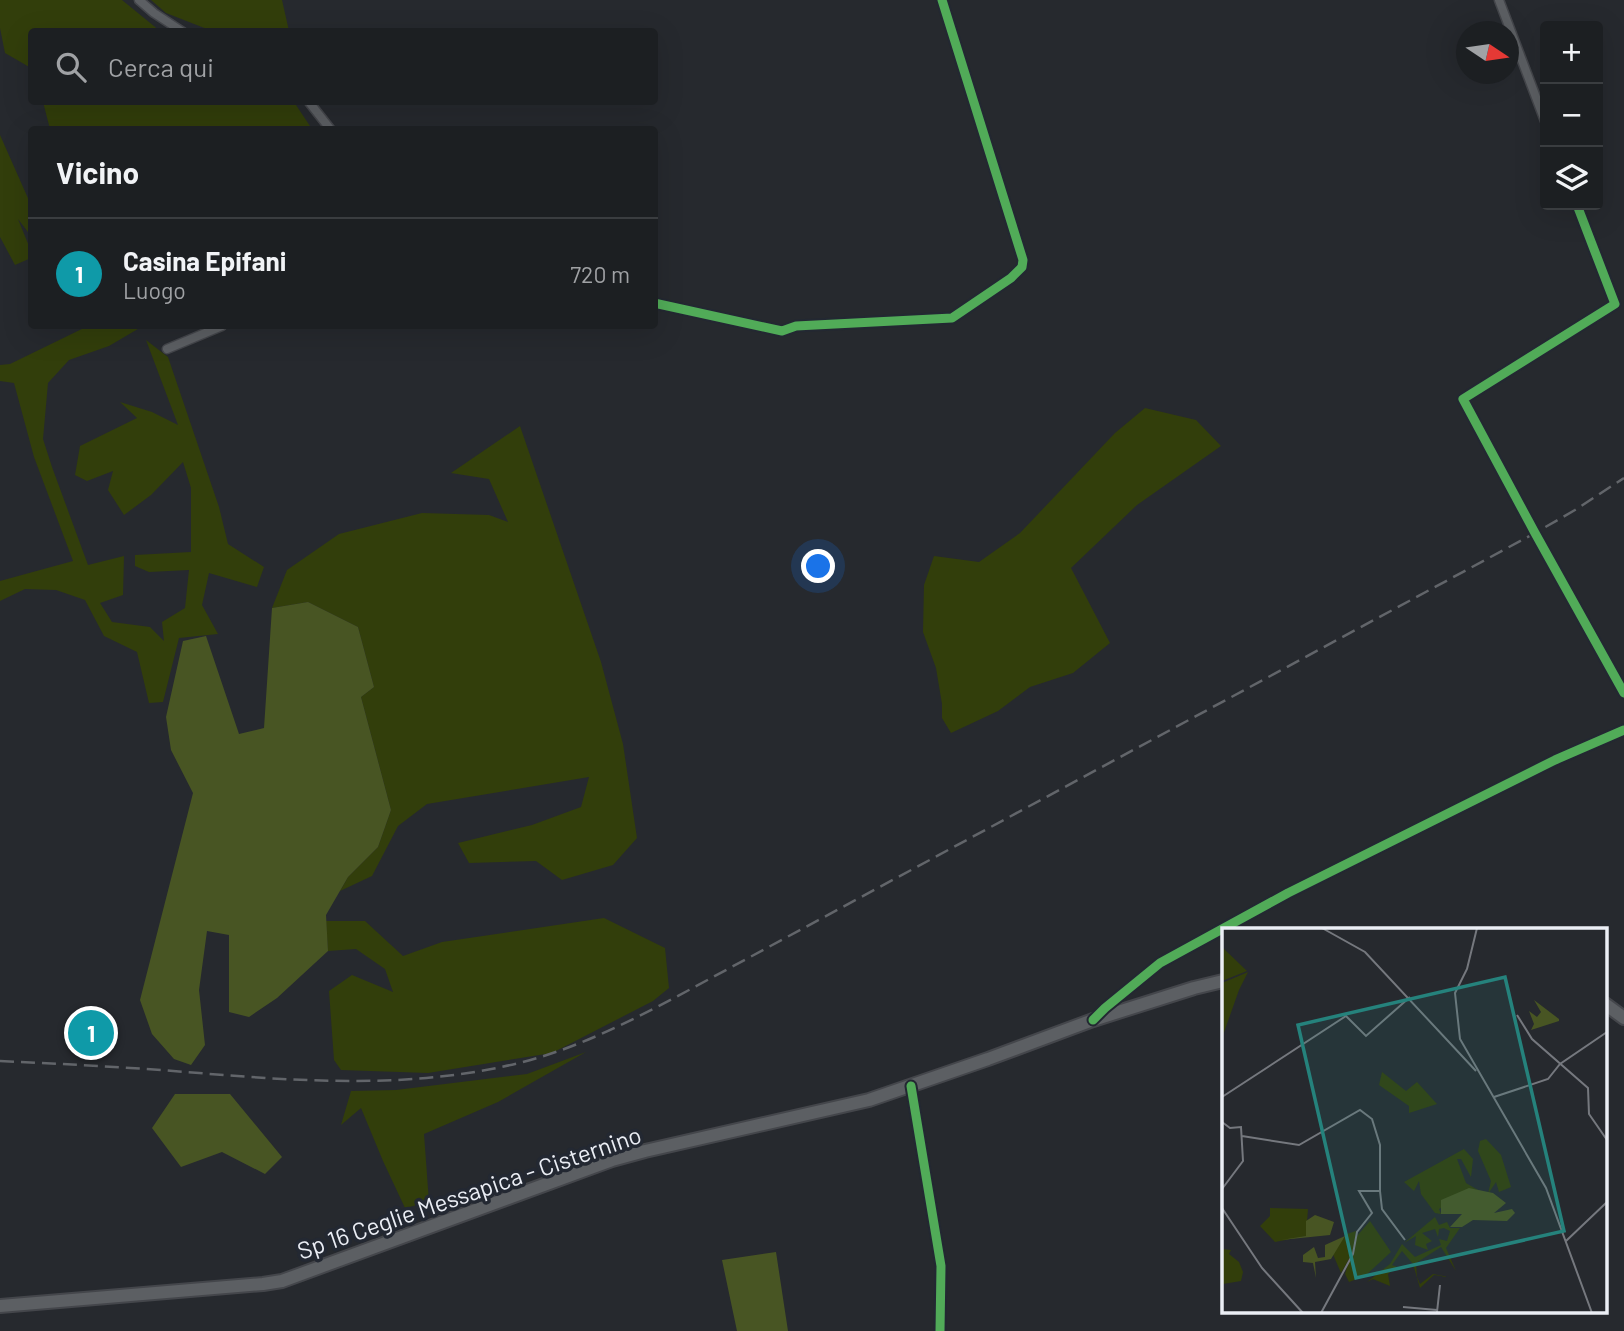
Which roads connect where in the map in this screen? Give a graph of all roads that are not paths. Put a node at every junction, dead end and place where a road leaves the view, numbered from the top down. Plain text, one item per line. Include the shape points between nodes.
1 (139, 0) edge
2 (942, 0) edge
3 (1499, 0) edge
4 (177, 28) edge
5 (311, 105) edge
6 (1540, 108) edge
7 (328, 126) edge
8 (1579, 210) edge
9 (658, 304) edge
10 (215, 329) edge
11 (167, 349) dead end
12 (1624, 693) edge
13 (1624, 730) edge
14 (1223, 928) edge
15 (1222, 929) edge
16 (1222, 981) edge
17 (1606, 1005) edge
18 (1624, 1018) edge
19 (1093, 1020) junction
20 (911, 1086) junction
21 (0, 1306) edge
22 (940, 1331) edge

1 - 4 street
2 - 9 street via 1022,267 952,318 796,326 782,331
3 - 6 street
5 - 7 street
8 - 12 street via 1615,304 1462,399
10 - 11 street
13 - 14 street via 1555,760
15 - 19 street via 1160,963
16 - 19 main road, Sp 16 Ceglie Messapica - Cisternino
17 - 18 main road
19 - 20 main road, Sp 16 Ceglie Messapica - Cisternino
20 - 21 main road, Sp 16 Ceglie Messapica - Cisternino via 612,1160 282,1281
20 - 22 street via 942,1266

